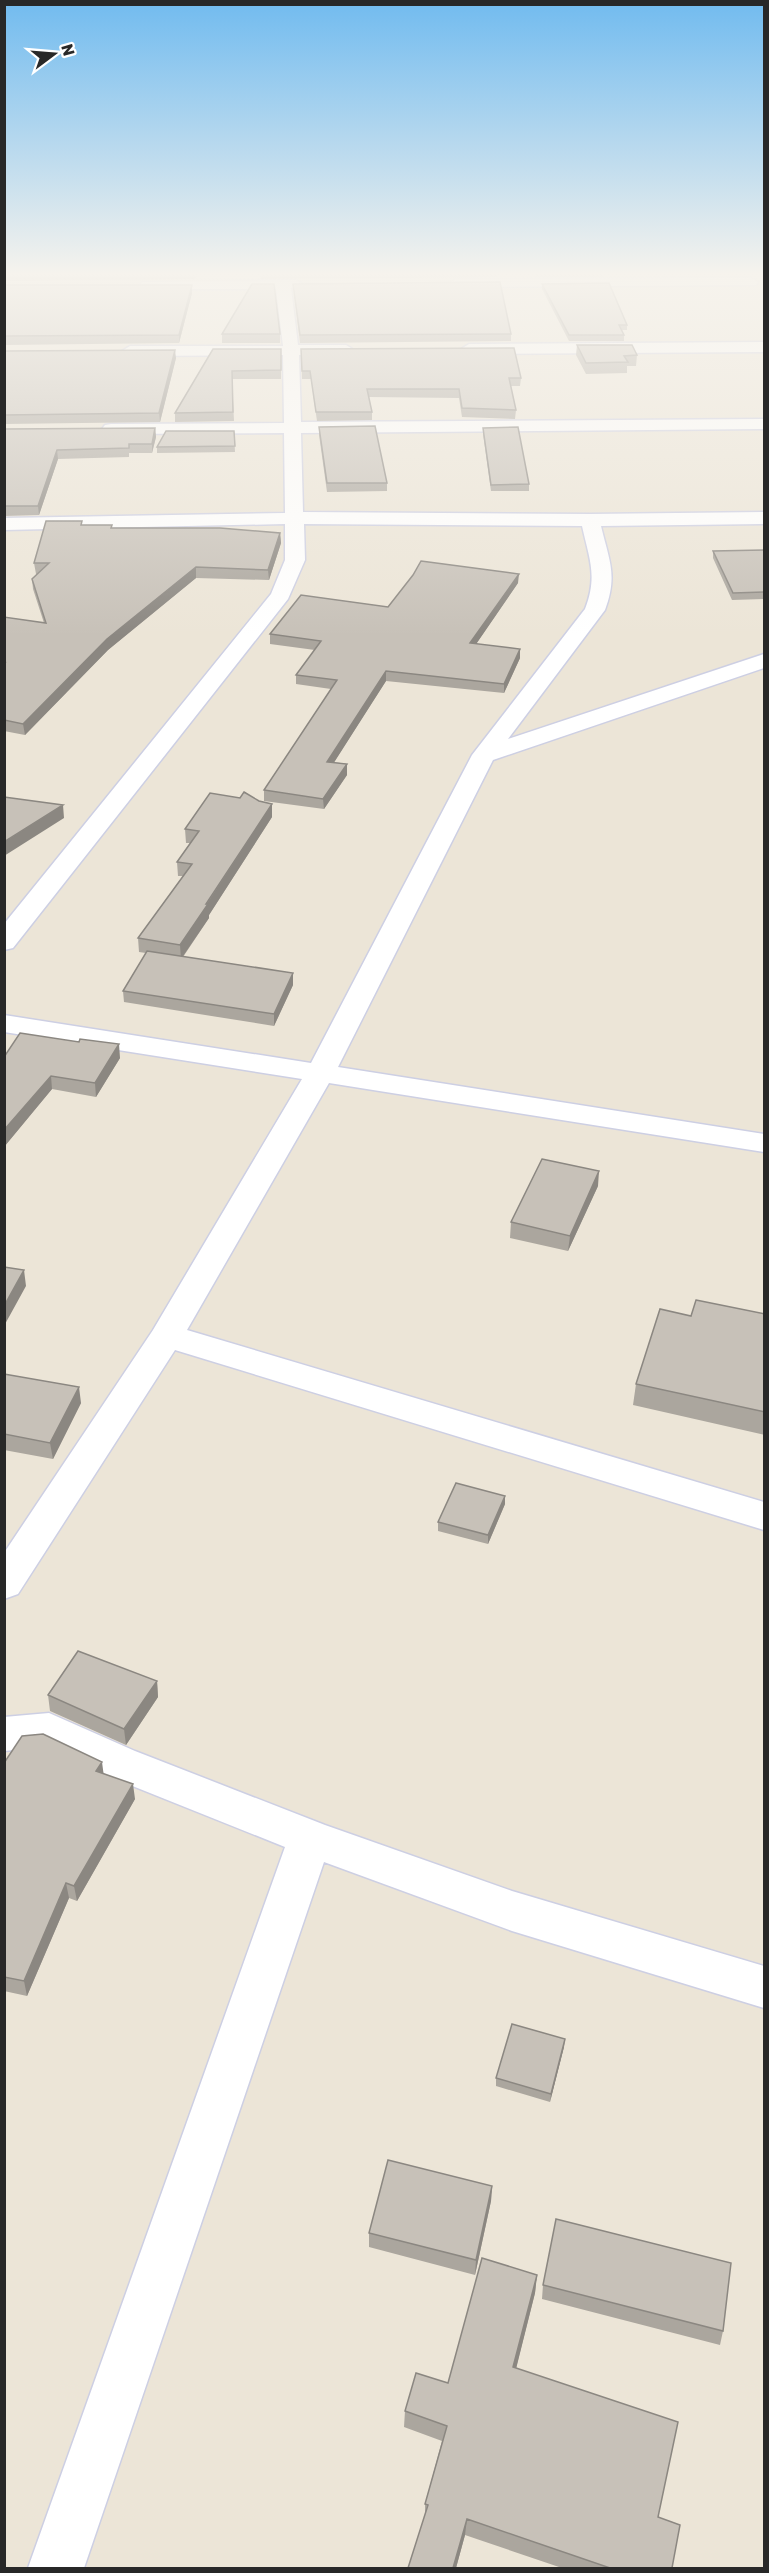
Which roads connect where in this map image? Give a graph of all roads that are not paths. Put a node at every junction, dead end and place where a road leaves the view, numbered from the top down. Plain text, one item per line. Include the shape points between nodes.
1 (292, 395) edge
2 (765, 424) edge
3 (293, 427) junction
4 (97, 430) edge
5 (294, 518) junction
6 (765, 518) edge
7 (590, 520) junction
8 (6, 527) edge
9 (765, 660) edge
10 (484, 755) junction
11 (4, 942) edge
12 (4, 1023) edge
13 (320, 1073) junction
14 (765, 1143) edge
15 (168, 1336) junction
16 (765, 1516) edge
17 (4, 1584) edge
18 (4, 1734) edge
19 (310, 1838) junction
20 (765, 1987) edge
21 (56, 2568) edge

1 - 3 street
2 - 3 street
3 - 4 street
3 - 5 street
5 - 7 street
5 - 8 street
5 - 11 street via 296,560 281,595
6 - 7 street
7 - 10 street via 602,570 603,589 595,610
9 - 10 street
10 - 13 street
12 - 13 street
13 - 14 street
13 - 15 street
15 - 16 street
15 - 17 street
18 - 19 street via 49,1730 120,1763
19 - 20 street via 512,1911
19 - 21 street

